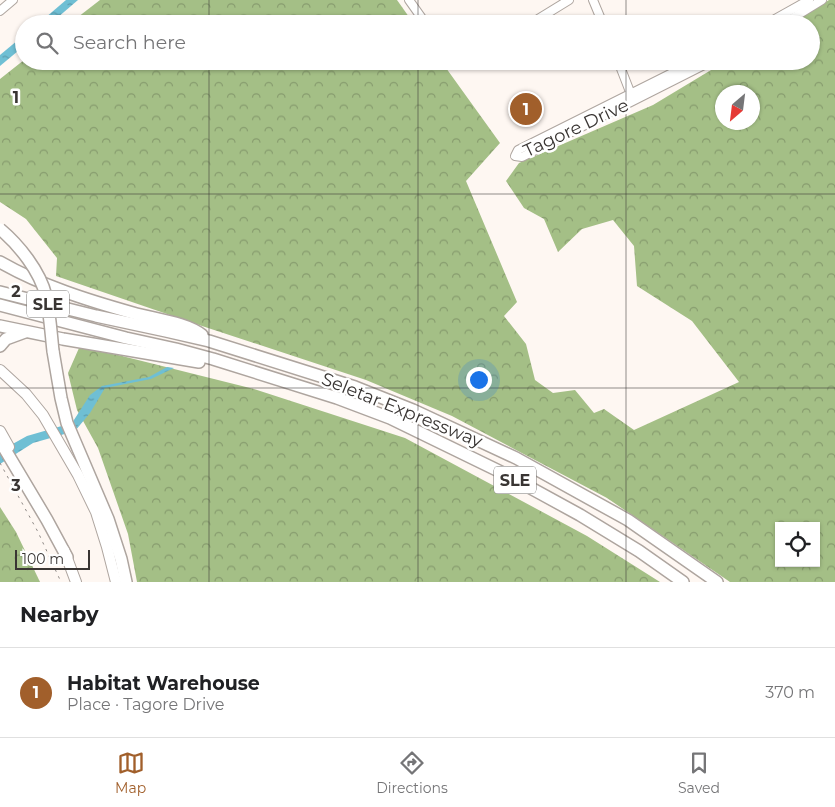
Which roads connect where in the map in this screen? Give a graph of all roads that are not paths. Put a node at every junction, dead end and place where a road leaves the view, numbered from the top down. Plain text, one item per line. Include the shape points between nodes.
1 (13, 0) edge
2 (409, 0) edge
3 (569, 0) edge
4 (593, 0) edge
5 (809, 0) edge
6 (821, 0) edge
7 (4, 6) edge
8 (420, 15) edge
9 (545, 15) edge
10 (599, 15) edge
11 (782, 15) edge
12 (797, 15) edge
13 (621, 70) edge
14 (680, 70) edge
15 (693, 70) edge
16 (632, 98) junction
17 (0, 229) edge
18 (0, 262) edge
19 (0, 292) edge
20 (0, 305) edge
21 (0, 326) edge
22 (26, 332) junction
23 (210, 341) junction
24 (0, 346) edge
25 (213, 359) junction
26 (0, 370) edge
27 (2, 437) edge
28 (67, 557) joint
29 (125, 577) edge
30 (76, 582) edge
31 (116, 582) edge
32 (683, 582) edge
33 (716, 582) edge

1 - 7 street
2 - 8 street
3 - 9 street
4 - 10 street
5 - 11 street
6 - 12 street
13 - 16 street
14 - 16 street, Tagore Drive
15 - 16 street, Tagore Drive
16 - 16 street, Tagore Drive via 522,157 515,156 518,150
17 - 29 highway, bridge via 20,249 42,284 63,408 108,519
18 - 23 highway via 61,291 184,326
19 - 23 highway, Seletar Expressway / SLE
20 - 25 highway, Seletar Expressway / SLE
21 - 22 highway
22 - 24 highway via 6,339
22 - 25 highway via 195,361
23 - 33 highway, Seletar Expressway / SLE via 355,387 516,458 628,520
25 - 32 highway, Seletar Expressway / SLE via 390,418 563,506 639,551
26 - 31 main road via 43,415 78,475 96,512
27 - 28 highway
28 - 30 main road

